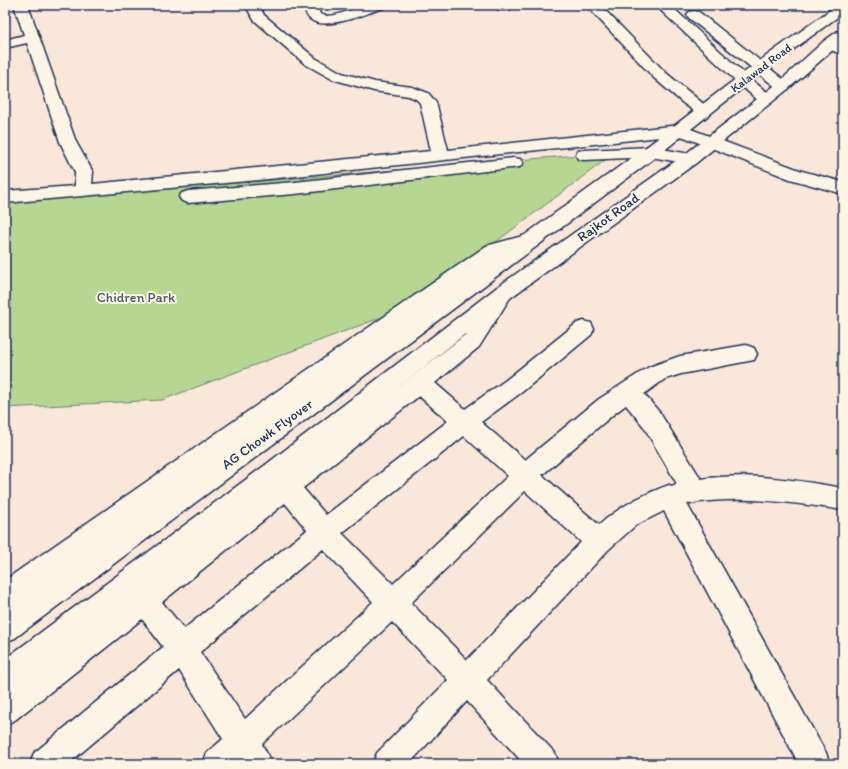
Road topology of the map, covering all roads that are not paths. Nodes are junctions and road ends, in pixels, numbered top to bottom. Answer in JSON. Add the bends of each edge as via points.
{"nodes":[{"id":1,"x":21,"y":5,"type":"edge"},
{"id":2,"x":252,"y":5,"type":"edge"},
{"id":3,"x":310,"y":5,"type":"edge"},
{"id":4,"x":378,"y":5,"type":"edge"},
{"id":5,"x":592,"y":5,"type":"edge"},
{"id":6,"x":662,"y":5,"type":"edge"},
{"id":7,"x":682,"y":5,"type":"edge"},
{"id":8,"x":843,"y":7,"type":"edge"},
{"id":9,"x":843,"y":34,"type":"edge"},
{"id":10,"x":33,"y":37,"type":"junction"},
{"id":11,"x":5,"y":44,"type":"edge"},
{"id":12,"x":829,"y":44,"type":"junction"},
{"id":13,"x":843,"y":51,"type":"edge"},
{"id":14,"x":759,"y":68,"type":"junction"},
{"id":15,"x":743,"y":80,"type":"junction"},
{"id":16,"x":783,"y":86,"type":"junction"},
{"id":17,"x":766,"y":100,"type":"junction"},
{"id":18,"x":704,"y":111,"type":"junction"},
{"id":19,"x":680,"y":130,"type":"junction"},
{"id":20,"x":712,"y":141,"type":"junction"},
{"id":21,"x":651,"y":152,"type":"junction"},
{"id":22,"x":441,"y":156,"type":"junction"},
{"id":23,"x":690,"y":159,"type":"junction"},
{"id":24,"x":843,"y":188,"type":"edge"},
{"id":25,"x":83,"y":191,"type":"junction"},
{"id":26,"x":5,"y":197,"type":"edge"},
{"id":27,"x":5,"y":212,"type":"edge"},
{"id":28,"x":530,"y":241,"type":"junction"},
{"id":29,"x":503,"y":293,"type":"junction"},
{"id":30,"x":584,"y":329,"type":"dead end"},
{"id":31,"x":746,"y":354,"type":"dead end"},
{"id":32,"x":420,"y":383,"type":"junction"},
{"id":33,"x":628,"y":391,"type":"junction"},
{"id":34,"x":464,"y":422,"type":"junction"},
{"id":35,"x":525,"y":475,"type":"junction"},
{"id":36,"x":287,"y":487,"type":"junction"},
{"id":37,"x":682,"y":493,"type":"junction"},
{"id":38,"x":843,"y":499,"type":"edge"},
{"id":39,"x":324,"y":532,"type":"junction"},
{"id":40,"x":599,"y":541,"type":"junction"},
{"id":41,"x":5,"y":596,"type":"edge"},
{"id":42,"x":144,"y":600,"type":"junction"},
{"id":43,"x":392,"y":603,"type":"junction"},
{"id":44,"x":5,"y":628,"type":"edge"},
{"id":45,"x":182,"y":648,"type":"junction"},
{"id":46,"x":5,"y":677,"type":"edge"},
{"id":47,"x":467,"y":680,"type":"junction"},
{"id":48,"x":5,"y":710,"type":"edge"},
{"id":49,"x":250,"y":753,"type":"edge"},
{"id":50,"x":45,"y":764,"type":"edge"},
{"id":51,"x":218,"y":764,"type":"edge"},
{"id":52,"x":388,"y":764,"type":"edge"},
{"id":53,"x":544,"y":764,"type":"edge"},
{"id":54,"x":815,"y":764,"type":"edge"}],
"edges":[{"from":1,"to":10,"type":"street"},
{"from":2,"to":22,"type":"street","via":[[259,17],[310,61],[337,76],[422,96],[428,102]]},
{"from":3,"to":4,"type":"street","via":[[316,18],[324,19],[337,18]]},
{"from":5,"to":18,"type":"street","via":[[671,86]]},
{"from":6,"to":15,"type":"street"},
{"from":7,"to":14,"type":"street"},
{"from":8,"to":14,"type":"street","name":"Kalawad Road"},
{"from":9,"to":12,"type":"street","name":"Kalawad Road"},
{"from":10,"to":11,"type":"street"},
{"from":10,"to":25,"type":"street","via":[[68,142],[84,172]]},
{"from":12,"to":13,"type":"street"},
{"from":12,"to":16,"type":"street","name":"Kalawad Road"},
{"from":14,"to":15,"type":"street","name":"Kalawad Road"},
{"from":14,"to":16,"type":"street"},
{"from":15,"to":17,"type":"street"},
{"from":15,"to":18,"type":"street","name":"Kalawad Road"},
{"from":16,"to":17,"type":"street","name":"Kalawad Road"},
{"from":17,"to":20,"type":"street","name":"Kalawad Road"},
{"from":18,"to":19,"type":"street","name":"Kalawad Road"},
{"from":19,"to":20,"type":"street"},
{"from":19,"to":21,"type":"street","name":"Rajkot Road"},
{"from":19,"to":22,"type":"street"},
{"from":20,"to":23,"type":"street","name":"Rajkot Road"},
{"from":20,"to":24,"type":"street","via":[[814,182]]},
{"from":21,"to":23,"type":"street"},
{"from":21,"to":27,"type":"street","via":[[594,154],[295,188]]},
{"from":21,"to":28,"type":"street","name":"Rajkot Road"},
{"from":22,"to":25,"type":"street"},
{"from":23,"to":29,"type":"street","name":"Rajkot Road"},
{"from":25,"to":26,"type":"street"},
{"from":28,"to":41,"type":"street","via":[[493,251]]},
{"from":28,"to":44,"type":"street","name":"AG Chowk Flyover"},
{"from":29,"to":32,"type":"street","via":[[472,341]]},
{"from":29,"to":46,"type":"street","via":[[276,471]]},
{"from":30,"to":34,"type":"street","via":[[514,386]]},
{"from":31,"to":33,"type":"street","via":[[680,365],[657,373]]},
{"from":32,"to":34,"type":"street"},
{"from":32,"to":36,"type":"street"},
{"from":33,"to":35,"type":"street"},
{"from":33,"to":37,"type":"street","via":[[652,420]]},
{"from":34,"to":35,"type":"street"},
{"from":34,"to":39,"type":"street"},
{"from":35,"to":40,"type":"street"},
{"from":35,"to":43,"type":"street"},
{"from":36,"to":39,"type":"street"},
{"from":36,"to":42,"type":"street"},
{"from":37,"to":38,"type":"street","via":[[739,488],[781,490]]},
{"from":37,"to":40,"type":"street","via":[[631,514]]},
{"from":37,"to":54,"type":"street"},
{"from":39,"to":43,"type":"street"},
{"from":39,"to":45,"type":"street"},
{"from":40,"to":47,"type":"street"},
{"from":42,"to":45,"type":"street"},
{"from":42,"to":48,"type":"street"},
{"from":43,"to":47,"type":"street"},
{"from":43,"to":49,"type":"street"},
{"from":45,"to":49,"type":"street"},
{"from":45,"to":50,"type":"street"},
{"from":47,"to":52,"type":"street"},
{"from":47,"to":53,"type":"street"},
{"from":49,"to":51,"type":"street"}]}
